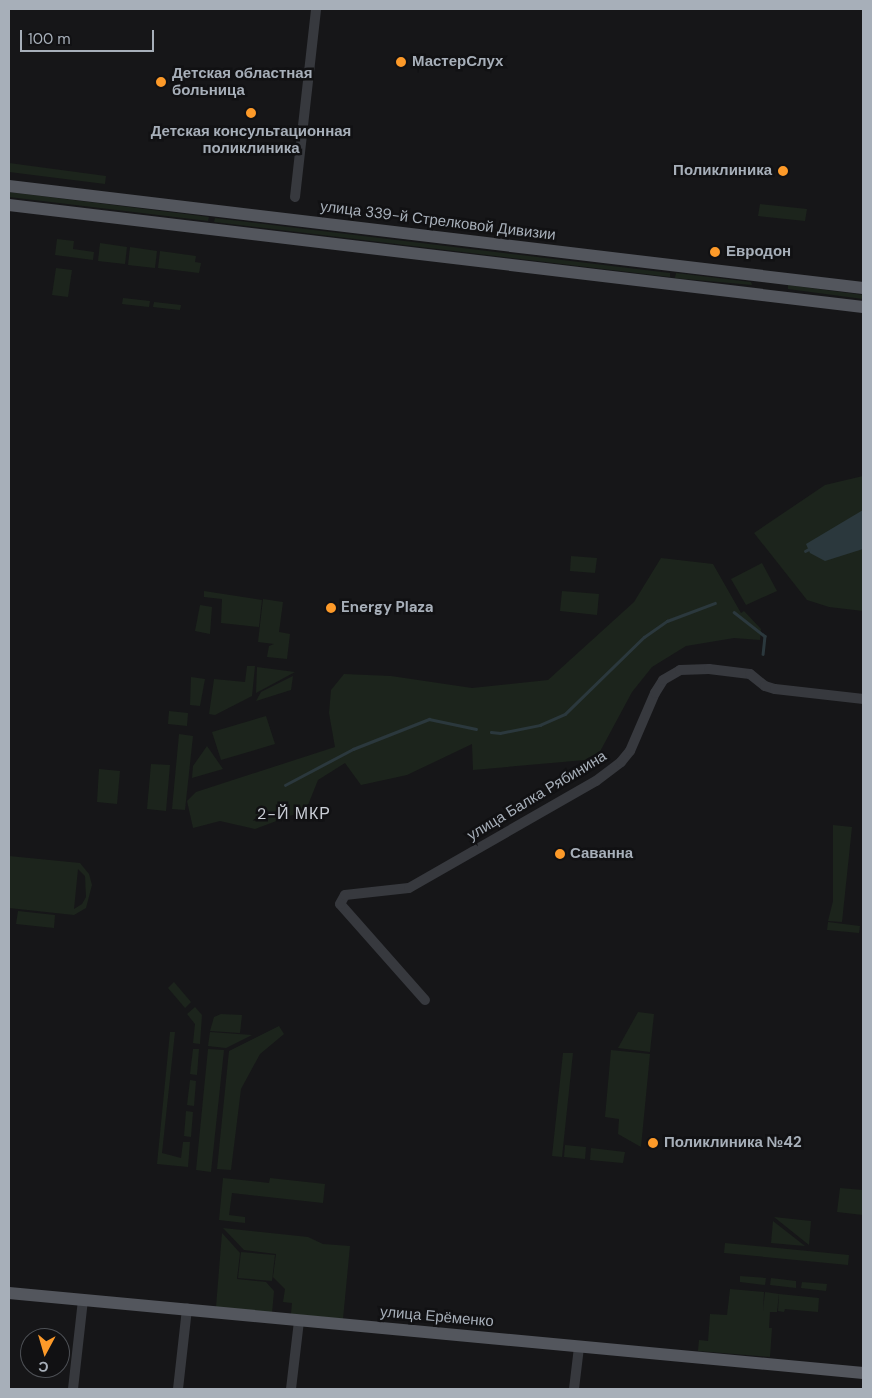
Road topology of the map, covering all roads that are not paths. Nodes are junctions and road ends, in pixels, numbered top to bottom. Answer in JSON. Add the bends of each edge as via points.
{"nodes":[{"id":1,"x":316,"y":9,"type":"edge"},
{"id":2,"x":9,"y":186,"type":"edge"},
{"id":3,"x":295,"y":197,"type":"dead end"},
{"id":4,"x":9,"y":205,"type":"edge"},
{"id":5,"x":755,"y":274,"type":"junction"},
{"id":6,"x":783,"y":278,"type":"junction"},
{"id":7,"x":863,"y":288,"type":"edge"},
{"id":8,"x":753,"y":294,"type":"junction"},
{"id":9,"x":780,"y":297,"type":"junction"},
{"id":10,"x":863,"y":307,"type":"edge"},
{"id":11,"x":863,"y":699,"type":"edge"},
{"id":12,"x":425,"y":1000,"type":"dead end"},
{"id":13,"x":9,"y":1294,"type":"edge"},
{"id":14,"x":83,"y":1300,"type":"junction"},
{"id":15,"x":187,"y":1309,"type":"junction"},
{"id":16,"x":299,"y":1321,"type":"junction"},
{"id":17,"x":579,"y":1347,"type":"junction"},
{"id":18,"x":863,"y":1374,"type":"edge"},
{"id":19,"x":73,"y":1389,"type":"edge"},
{"id":20,"x":178,"y":1389,"type":"edge"},
{"id":21,"x":291,"y":1389,"type":"edge"},
{"id":22,"x":574,"y":1389,"type":"edge"}],
"edges":[{"from":1,"to":3,"type":"street"},
{"from":2,"to":5,"type":"main road","name":"улица 339-й Стрелковой Дивизии"},
{"from":4,"to":8,"type":"main road"},
{"from":5,"to":6,"type":"main road","name":"улица 339-й Стрелковой Дивизии"},
{"from":5,"to":8,"type":"main road","via":[[760,285]]},
{"from":6,"to":7,"type":"main road","name":"улица 339-й Стрелковой Дивизии"},
{"from":6,"to":9,"type":"main road","via":[[775,287]]},
{"from":8,"to":9,"type":"main road"},
{"from":9,"to":10,"type":"main road"},
{"from":11,"to":12,"type":"street","name":"улица Балка Рябинина","via":[[775,689],[765,686],[750,674],[709,669],[680,670],[663,680],[630,751],[596,781],[408,888],[397,892],[345,896],[340,904]]},
{"from":13,"to":14,"type":"main road","name":"улица Ерёменко"},
{"from":14,"to":15,"type":"main road","name":"улица Ерёменко"},
{"from":14,"to":19,"type":"street"},
{"from":15,"to":16,"type":"main road","name":"улица Ерёменко"},
{"from":15,"to":20,"type":"street"},
{"from":16,"to":17,"type":"main road","name":"улица Ерёменко"},
{"from":16,"to":21,"type":"street"},
{"from":17,"to":18,"type":"main road","name":"улица Ерёменко"},
{"from":17,"to":22,"type":"street"}]}
